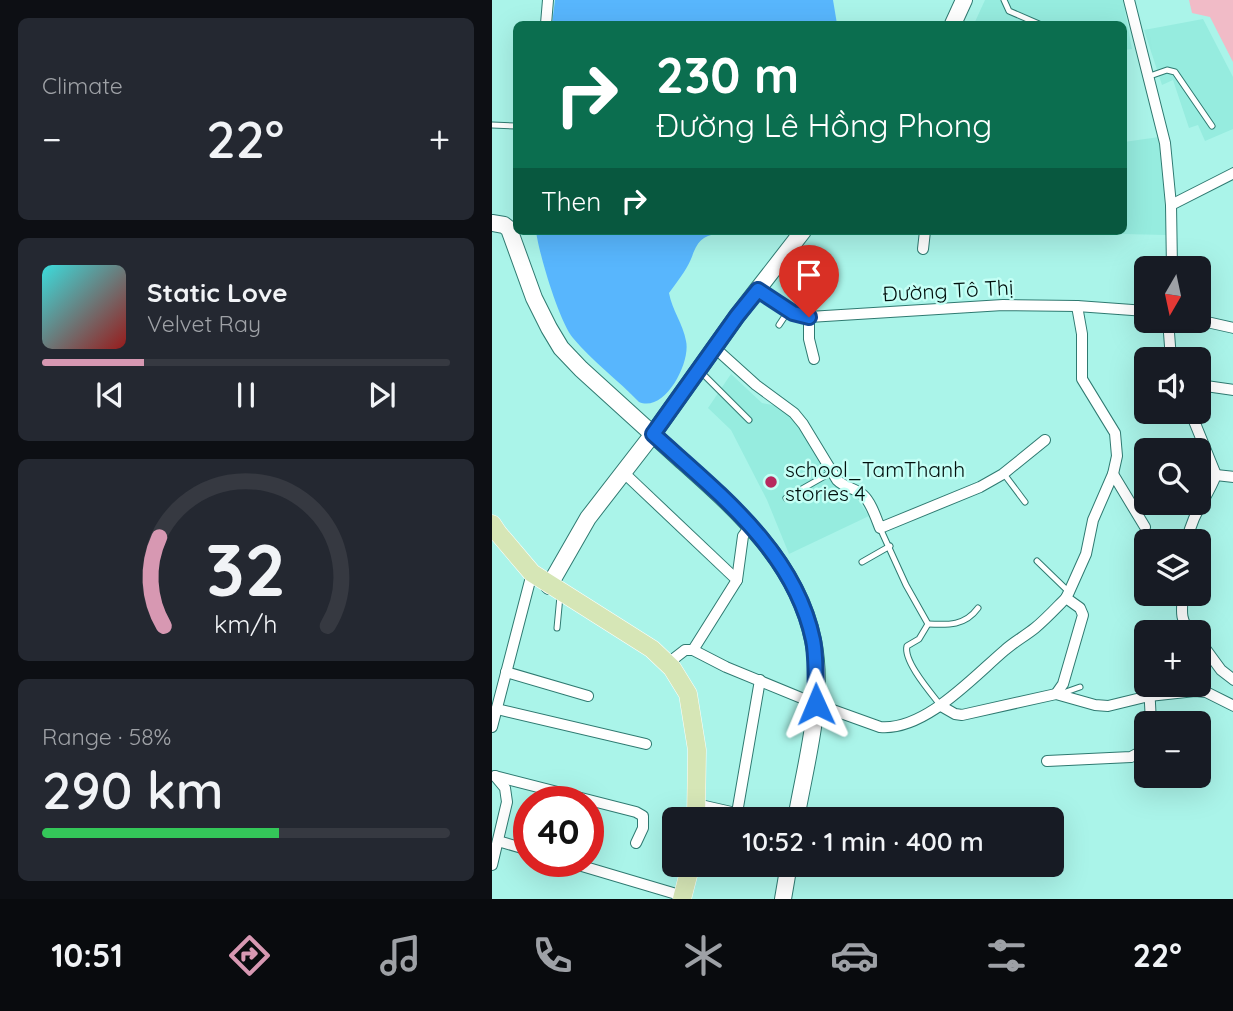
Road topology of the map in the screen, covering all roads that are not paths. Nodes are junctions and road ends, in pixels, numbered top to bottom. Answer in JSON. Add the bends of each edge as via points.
{"nodes":[{"id":1,"x":548,"y":0,"type":"edge"},
{"id":2,"x":964,"y":0,"type":"edge"},
{"id":3,"x":1004,"y":0,"type":"edge"},
{"id":4,"x":1129,"y":0,"type":"edge"},
{"id":5,"x":546,"y":21,"type":"edge"},
{"id":6,"x":954,"y":21,"type":"edge"},
{"id":7,"x":1032,"y":21,"type":"edge"},
{"id":8,"x":1147,"y":76,"type":"junction"},
{"id":9,"x":492,"y":125,"type":"edge"},
{"id":10,"x":513,"y":125,"type":"edge"},
{"id":11,"x":1212,"y":126,"type":"dead end"},
{"id":12,"x":1233,"y":173,"type":"edge"},
{"id":13,"x":1171,"y":205,"type":"junction"},
{"id":14,"x":492,"y":223,"type":"edge"},
{"id":15,"x":800,"y":235,"type":"edge"},
{"id":16,"x":925,"y":235,"type":"edge"},
{"id":17,"x":923,"y":249,"type":"dead end"},
{"id":18,"x":1172,"y":256,"type":"edge"},
{"id":19,"x":758,"y":290,"type":"junction"},
{"id":20,"x":1078,"y":306,"type":"junction"},
{"id":21,"x":789,"y":310,"type":"junction"},
{"id":22,"x":1134,"y":310,"type":"edge"},
{"id":23,"x":809,"y":317,"type":"junction"},
{"id":24,"x":1211,"y":323,"type":"edge"},
{"id":25,"x":780,"y":325,"type":"dead end"},
{"id":26,"x":1233,"y":328,"type":"edge"},
{"id":27,"x":715,"y":348,"type":"junction"},
{"id":28,"x":814,"y":359,"type":"dead end"},
{"id":29,"x":699,"y":370,"type":"junction"},
{"id":30,"x":1211,"y":387,"type":"edge"},
{"id":31,"x":1233,"y":390,"type":"edge"},
{"id":32,"x":749,"y":420,"type":"dead end"},
{"id":33,"x":1195,"y":424,"type":"edge"},
{"id":34,"x":653,"y":434,"type":"junction"},
{"id":35,"x":1045,"y":440,"type":"dead end"},
{"id":36,"x":623,"y":472,"type":"junction"},
{"id":37,"x":832,"y":472,"type":"junction"},
{"id":38,"x":1004,"y":474,"type":"junction"},
{"id":39,"x":1113,"y":474,"type":"junction"},
{"id":40,"x":1216,"y":475,"type":"junction"},
{"id":41,"x":1233,"y":477,"type":"edge"},
{"id":42,"x":786,"y":498,"type":"dead end"},
{"id":43,"x":1025,"y":502,"type":"dead end"},
{"id":44,"x":492,"y":524,"type":"edge"},
{"id":45,"x":751,"y":526,"type":"junction"},
{"id":46,"x":1145,"y":527,"type":"dead end"},
{"id":47,"x":880,"y":528,"type":"junction"},
{"id":48,"x":1190,"y":529,"type":"edge"},
{"id":49,"x":890,"y":547,"type":"junction"},
{"id":50,"x":1037,"y":561,"type":"dead end"},
{"id":51,"x":862,"y":562,"type":"dead end"},
{"id":52,"x":532,"y":573,"type":"junction"},
{"id":53,"x":738,"y":580,"type":"junction"},
{"id":54,"x":555,"y":589,"type":"junction"},
{"id":55,"x":1068,"y":595,"type":"junction"},
{"id":56,"x":978,"y":608,"type":"dead end"},
{"id":57,"x":928,"y":624,"type":"junction"},
{"id":58,"x":557,"y":628,"type":"dead end"},
{"id":59,"x":693,"y":650,"type":"junction"},
{"id":60,"x":1211,"y":656,"type":"edge"},
{"id":61,"x":667,"y":663,"type":"junction"},
{"id":62,"x":506,"y":672,"type":"junction"},
{"id":63,"x":760,"y":680,"type":"junction"},
{"id":64,"x":1233,"y":680,"type":"edge"},
{"id":65,"x":497,"y":685,"type":"edge"},
{"id":66,"x":1080,"y":687,"type":"dead end"},
{"id":67,"x":1058,"y":694,"type":"junction"},
{"id":68,"x":588,"y":696,"type":"dead end"},
{"id":69,"x":1134,"y":696,"type":"edge"},
{"id":70,"x":1211,"y":696,"type":"edge"},
{"id":71,"x":816,"y":704,"type":"junction"},
{"id":72,"x":941,"y":706,"type":"junction"},
{"id":73,"x":1233,"y":706,"type":"edge"},
{"id":74,"x":497,"y":709,"type":"junction"},
{"id":75,"x":492,"y":727,"type":"edge"},
{"id":76,"x":646,"y":744,"type":"dead end"},
{"id":77,"x":1134,"y":755,"type":"edge"},
{"id":78,"x":1047,"y":761,"type":"dead end"},
{"id":79,"x":493,"y":773,"type":"edge"},
{"id":80,"x":696,"y":807,"type":"edge"},
{"id":81,"x":738,"y":807,"type":"edge"},
{"id":82,"x":798,"y":807,"type":"edge"},
{"id":83,"x":498,"y":841,"type":"junction"},
{"id":84,"x":636,"y":844,"type":"dead end"},
{"id":85,"x":513,"y":845,"type":"edge"},
{"id":86,"x":492,"y":865,"type":"edge"},
{"id":87,"x":604,"y":873,"type":"edge"},
{"id":88,"x":688,"y":877,"type":"edge"},
{"id":89,"x":787,"y":877,"type":"edge"},
{"id":90,"x":682,"y":898,"type":"edge"},
{"id":91,"x":783,"y":899,"type":"edge"}],
"edges":[{"from":1,"to":5,"type":"street"},
{"from":2,"to":6,"type":"street"},
{"from":3,"to":7,"type":"lane","via":[[1009,11]]},
{"from":4,"to":8,"type":"street"},
{"from":8,"to":11,"type":"lane","via":[[1174,72]]},
{"from":8,"to":13,"type":"street","via":[[1165,143]]},
{"from":9,"to":10,"type":"lane"},
{"from":12,"to":13,"type":"street"},
{"from":13,"to":18,"type":"street"},
{"from":14,"to":34,"type":"street","via":[[509,229],[534,298],[561,348]]},
{"from":15,"to":19,"type":"street"},
{"from":16,"to":17,"type":"street"},
{"from":19,"to":21,"type":"street","name":"Đường Tô Thị"},
{"from":19,"to":27,"type":"street"},
{"from":20,"to":22,"type":"street","name":"Đường Tô Thị"},
{"from":20,"to":23,"type":"street","name":"Đường Tô Thị","via":[[1003,305]]},
{"from":20,"to":39,"type":"street","via":[[1082,379],[1115,433]]},
{"from":21,"to":23,"type":"street","name":"Đường Tô Thị"},
{"from":21,"to":25,"type":"lane"},
{"from":23,"to":28,"type":"street"},
{"from":24,"to":26,"type":"street"},
{"from":27,"to":29,"type":"street"},
{"from":27,"to":37,"type":"street","via":[[794,413]]},
{"from":29,"to":32,"type":"lane"},
{"from":29,"to":34,"type":"street"},
{"from":30,"to":31,"type":"street"},
{"from":33,"to":40,"type":"street"},
{"from":34,"to":36,"type":"street"},
{"from":34,"to":45,"type":"street"},
{"from":35,"to":38,"type":"street"},
{"from":36,"to":53,"type":"street"},
{"from":36,"to":54,"type":"street","via":[[588,518]]},
{"from":37,"to":42,"type":"lane"},
{"from":37,"to":47,"type":"street","via":[[844,487],[866,497]]},
{"from":38,"to":43,"type":"lane"},
{"from":38,"to":47,"type":"street"},
{"from":39,"to":46,"type":"street"},
{"from":39,"to":55,"type":"street"},
{"from":40,"to":41,"type":"street"},
{"from":40,"to":48,"type":"street"},
{"from":44,"to":52,"type":"main road"},
{"from":45,"to":53,"type":"street","via":[[743,536]]},
{"from":45,"to":71,"type":"street","via":[[766,542],[805,611],[813,641]]},
{"from":47,"to":49,"type":"lane"},
{"from":49,"to":51,"type":"lane"},
{"from":49,"to":57,"type":"lane"},
{"from":50,"to":55,"type":"lane"},
{"from":52,"to":54,"type":"main road"},
{"from":52,"to":62,"type":"street"},
{"from":53,"to":59,"type":"street"},
{"from":54,"to":58,"type":"lane"},
{"from":54,"to":61,"type":"main road"},
{"from":55,"to":67,"type":"street","via":[[1083,615]]},
{"from":55,"to":72,"type":"street"},
{"from":56,"to":57,"type":"lane","via":[[953,625]]},
{"from":57,"to":72,"type":"lane","via":[[905,652]]},
{"from":59,"to":61,"type":"street","via":[[685,650]]},
{"from":59,"to":63,"type":"street"},
{"from":60,"to":64,"type":"street"},
{"from":61,"to":80,"type":"main road","via":[[688,694],[697,750]]},
{"from":62,"to":65,"type":"street"},
{"from":62,"to":68,"type":"street"},
{"from":63,"to":71,"type":"street"},
{"from":63,"to":81,"type":"street"},
{"from":65,"to":74,"type":"street"},
{"from":66,"to":67,"type":"lane"},
{"from":67,"to":69,"type":"street","via":[[1107,706]]},
{"from":67,"to":72,"type":"street","via":[[973,714],[955,714]]},
{"from":70,"to":73,"type":"street"},
{"from":71,"to":72,"type":"street","via":[[890,728]]},
{"from":71,"to":82,"type":"street"},
{"from":74,"to":75,"type":"street"},
{"from":74,"to":76,"type":"street"},
{"from":77,"to":78,"type":"street"},
{"from":79,"to":83,"type":"street","via":[[505,789],[507,802]]},
{"from":79,"to":84,"type":"street","via":[[636,812],[643,816]]},
{"from":83,"to":85,"type":"street"},
{"from":83,"to":86,"type":"street"},
{"from":87,"to":90,"type":"street"},
{"from":88,"to":90,"type":"main road"},
{"from":89,"to":91,"type":"street"}]}
